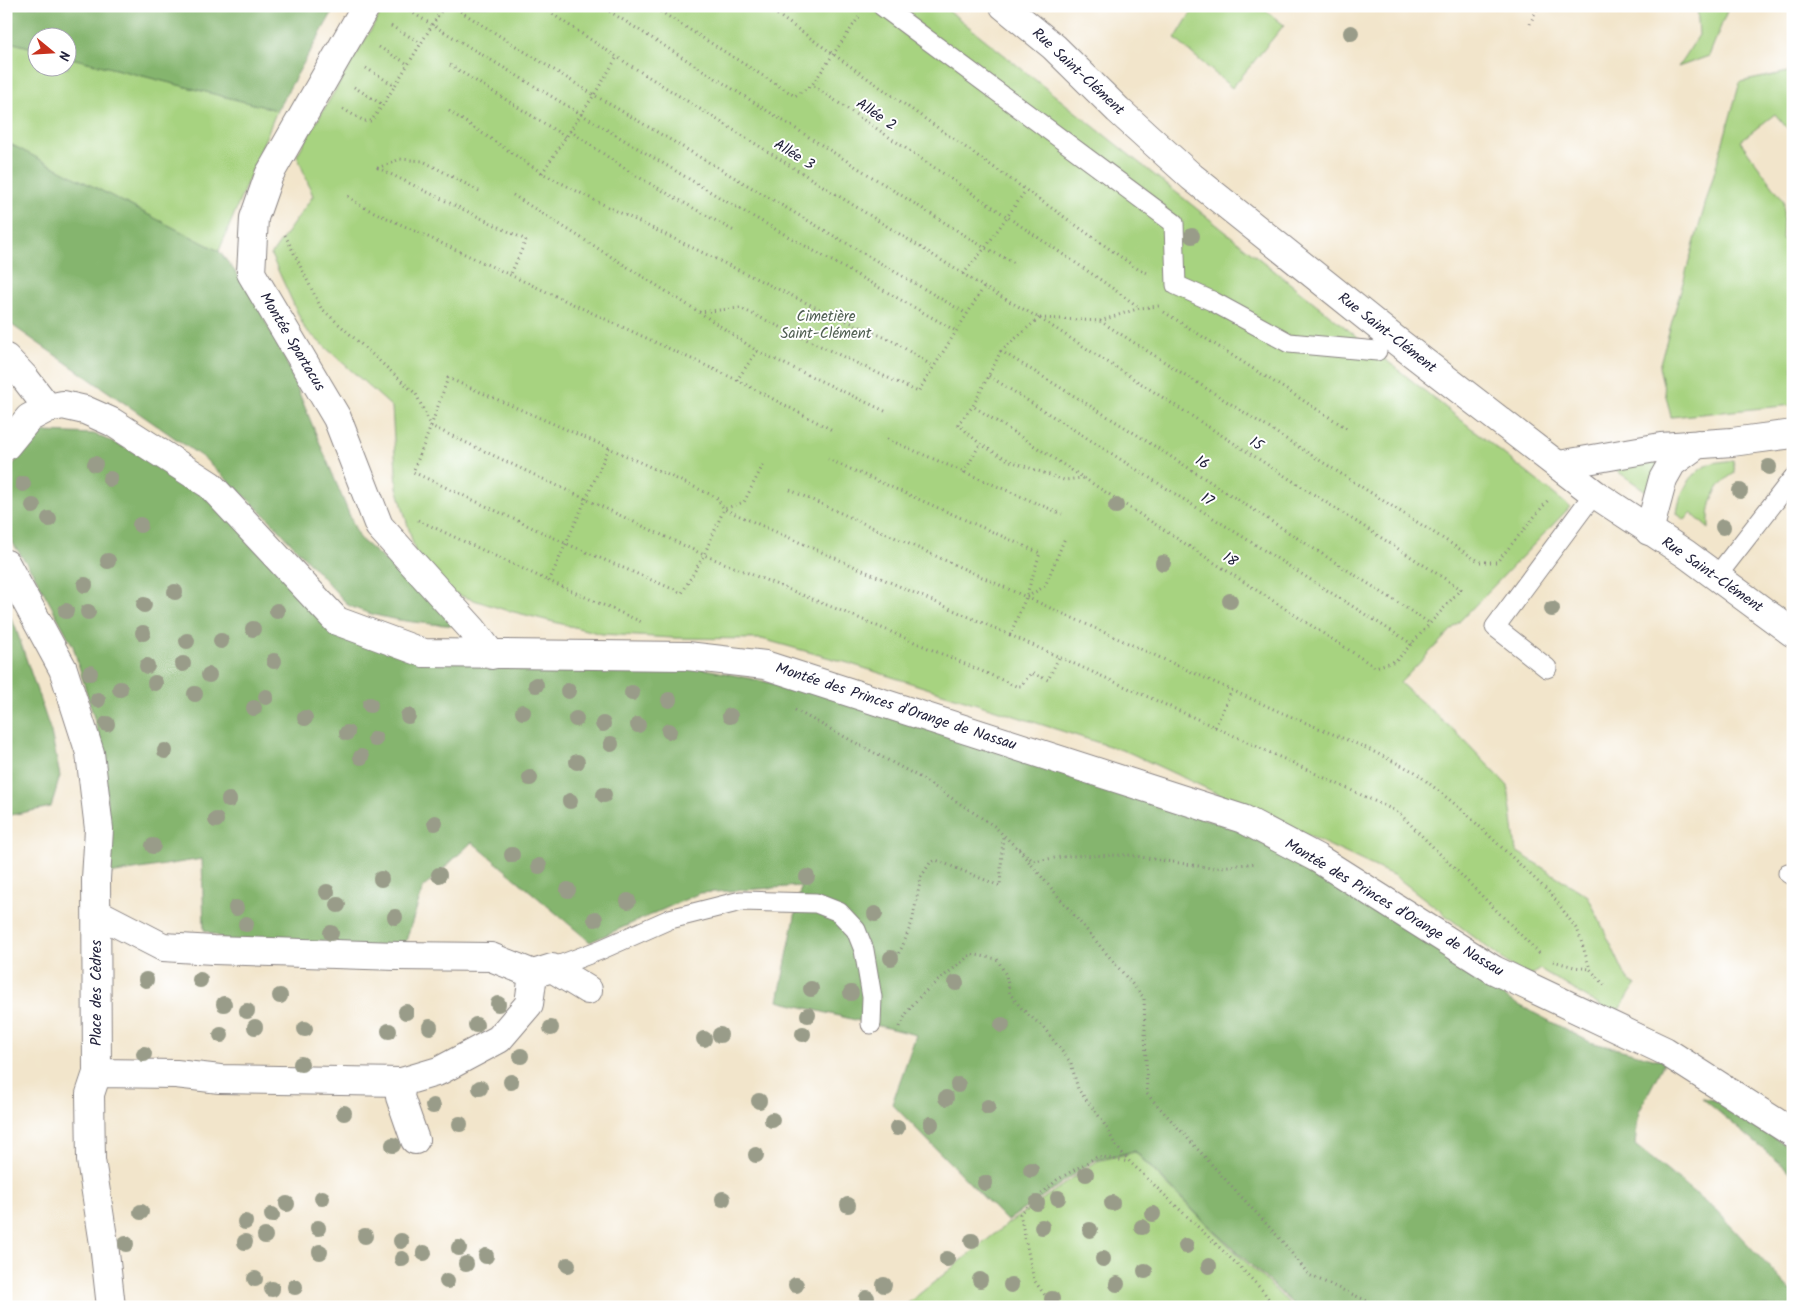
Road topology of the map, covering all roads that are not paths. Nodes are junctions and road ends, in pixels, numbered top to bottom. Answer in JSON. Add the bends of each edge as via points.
{"nodes":[{"id":1,"x":366,"y":6,"type":"edge"},
{"id":2,"x":882,"y":6,"type":"edge"},
{"id":3,"x":1004,"y":6,"type":"edge"},
{"id":4,"x":1377,"y":351,"type":"dead end"},
{"id":5,"x":6,"y":358,"type":"edge"},
{"id":6,"x":48,"y":408,"type":"junction"},
{"id":7,"x":1793,"y":434,"type":"edge"},
{"id":8,"x":1698,"y":444,"type":"junction"},
{"id":9,"x":6,"y":446,"type":"edge"},
{"id":10,"x":1558,"y":465,"type":"junction"},
{"id":11,"x":1793,"y":478,"type":"edge"},
{"id":12,"x":1595,"y":494,"type":"junction"},
{"id":13,"x":1649,"y":531,"type":"junction"},
{"id":14,"x":6,"y":564,"type":"edge"},
{"id":15,"x":1716,"y":577,"type":"junction"},
{"id":16,"x":1793,"y":633,"type":"edge"},
{"id":17,"x":492,"y":654,"type":"junction"},
{"id":18,"x":1547,"y":668,"type":"dead end"},
{"id":19,"x":97,"y":912,"type":"junction"},
{"id":20,"x":542,"y":971,"type":"junction"},
{"id":21,"x":588,"y":990,"type":"dead end"},
{"id":22,"x":871,"y":1024,"type":"dead end"},
{"id":23,"x":97,"y":1073,"type":"junction"},
{"id":24,"x":402,"y":1082,"type":"junction"},
{"id":25,"x":1793,"y":1133,"type":"edge"},
{"id":26,"x":415,"y":1140,"type":"dead end"},
{"id":27,"x":111,"y":1307,"type":"edge"}],
"edges":[{"from":1,"to":17,"type":"street","name":"Montée Spartacus","via":[[269,175],[254,218],[251,273],[337,418],[380,526]]},
{"from":2,"to":4,"type":"lane","via":[[1174,223],[1176,285],[1289,343]]},
{"from":3,"to":10,"type":"street","name":"Rue Saint-Clément","via":[[1054,47],[1192,178]]},
{"from":5,"to":6,"type":"street"},
{"from":6,"to":9,"type":"street","via":[[30,418]]},
{"from":6,"to":17,"type":"street","name":"Montée des Princes d'Orange de Nassau","via":[[63,405],[112,422],[210,485],[336,622],[424,653]]},
{"from":7,"to":8,"type":"street"},
{"from":8,"to":10,"type":"street","via":[[1661,447]]},
{"from":8,"to":13,"type":"street","via":[[1672,463],[1663,478]]},
{"from":10,"to":12,"type":"street","name":"Rue Saint-Clément"},
{"from":11,"to":15,"type":"lane"},
{"from":12,"to":13,"type":"street","name":"Rue Saint-Clément"},
{"from":12,"to":18,"type":"lane","via":[[1495,627]]},
{"from":13,"to":15,"type":"street","name":"Rue Saint-Clément"},
{"from":14,"to":19,"type":"street","name":"Place des Cèdres","via":[[63,669],[90,753],[99,829]]},
{"from":15,"to":16,"type":"street","name":"Rue Saint-Clément"},
{"from":17,"to":25,"type":"street","name":"Montée des Princes d'Orange de Nassau","via":[[687,656],[765,665],[1243,819],[1317,858],[1494,970],[1665,1051]]},
{"from":19,"to":20,"type":"street","via":[[162,947],[491,957]]},
{"from":19,"to":23,"type":"street","name":"Place des Cèdres"},
{"from":20,"to":21,"type":"street"},
{"from":20,"to":22,"type":"lane","via":[[670,919],[741,902],[816,903],[839,912],[856,930],[864,950],[872,997]]},
{"from":20,"to":24,"type":"street","via":[[529,1004],[499,1039],[439,1071]]},
{"from":23,"to":24,"type":"street"},
{"from":23,"to":27,"type":"street","name":"Place des Cèdres","via":[[90,1094],[91,1160]]},
{"from":24,"to":26,"type":"street","via":[[400,1098]]}]}
